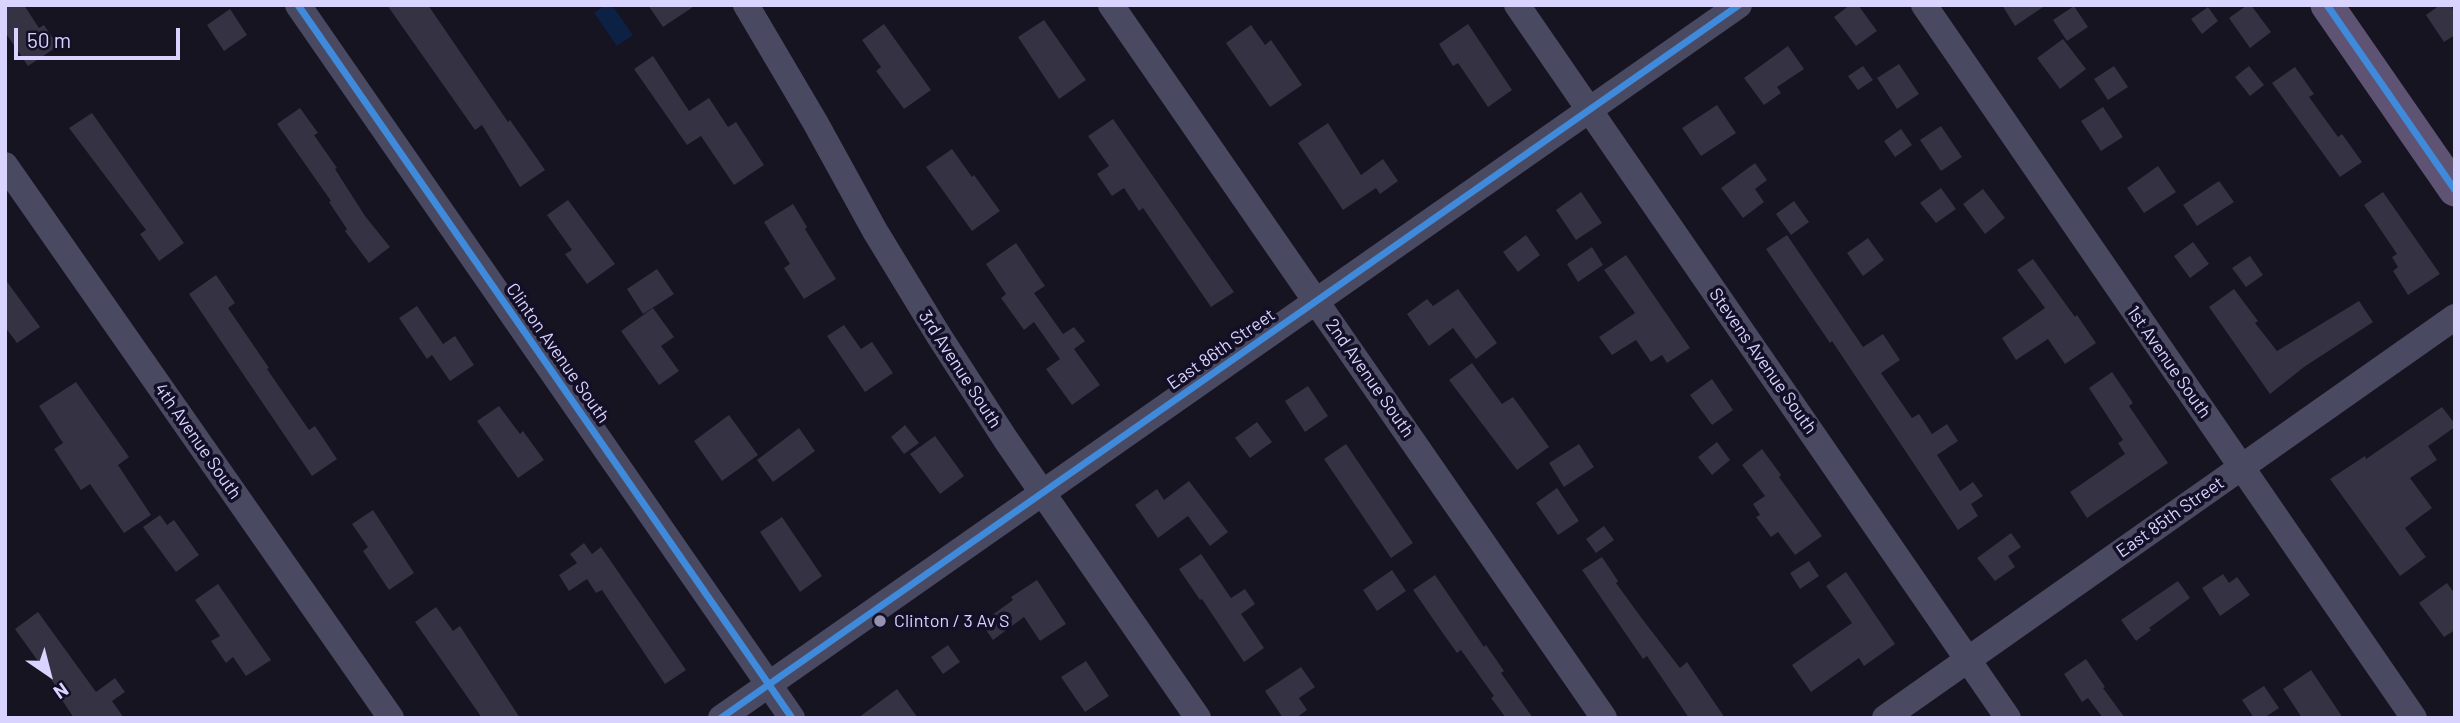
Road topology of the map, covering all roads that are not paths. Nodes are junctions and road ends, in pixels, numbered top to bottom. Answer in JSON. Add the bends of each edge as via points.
{"nodes":[{"id":1,"x":298,"y":5,"type":"edge"},
{"id":2,"x":746,"y":5,"type":"edge"},
{"id":3,"x":1111,"y":5,"type":"edge"},
{"id":4,"x":1517,"y":5,"type":"edge"},
{"id":5,"x":1738,"y":5,"type":"edge"},
{"id":6,"x":1924,"y":5,"type":"edge"},
{"id":7,"x":2327,"y":5,"type":"edge"},
{"id":8,"x":1590,"y":110,"type":"junction"},
{"id":9,"x":5,"y":165,"type":"edge"},
{"id":10,"x":2455,"y":190,"type":"edge"},
{"id":11,"x":1317,"y":300,"type":"junction"},
{"id":12,"x":2455,"y":317,"type":"edge"},
{"id":13,"x":2241,"y":467,"type":"junction"},
{"id":14,"x":1043,"y":492,"type":"junction"},
{"id":15,"x":1968,"y":659,"type":"junction"},
{"id":16,"x":769,"y":684,"type":"junction"},
{"id":17,"x":391,"y":718,"type":"edge"},
{"id":18,"x":721,"y":718,"type":"edge"},
{"id":19,"x":792,"y":718,"type":"edge"},
{"id":20,"x":1198,"y":718,"type":"edge"},
{"id":21,"x":1604,"y":718,"type":"edge"},
{"id":22,"x":1885,"y":718,"type":"edge"},
{"id":23,"x":2008,"y":718,"type":"edge"},
{"id":24,"x":2414,"y":718,"type":"edge"}],
"edges":[{"from":1,"to":16,"type":"street","name":"Clinton Avenue South"},
{"from":2,"to":14,"type":"street","name":"3rd Avenue South","via":[[939,336]]},
{"from":3,"to":11,"type":"street","name":"2nd Avenue South"},
{"from":4,"to":8,"type":"street","name":"Stevens Avenue South"},
{"from":5,"to":8,"type":"street","name":"East 86th Street"},
{"from":6,"to":13,"type":"street","name":"1st Avenue South"},
{"from":7,"to":10,"type":"main road"},
{"from":8,"to":11,"type":"street","name":"East 86th Street"},
{"from":8,"to":15,"type":"street","name":"Stevens Avenue South"},
{"from":9,"to":17,"type":"street","name":"4th Avenue South"},
{"from":11,"to":14,"type":"street","name":"East 86th Street"},
{"from":11,"to":21,"type":"street","name":"2nd Avenue South"},
{"from":12,"to":13,"type":"street","name":"East 85th Street"},
{"from":13,"to":15,"type":"street","name":"East 85th Street"},
{"from":13,"to":24,"type":"street","name":"1st Avenue South"},
{"from":14,"to":16,"type":"street","name":"East 86th Street"},
{"from":14,"to":20,"type":"street","name":"3rd Avenue South"},
{"from":15,"to":22,"type":"street","name":"East 85th Street"},
{"from":15,"to":23,"type":"street","name":"Stevens Avenue South"},
{"from":16,"to":18,"type":"street","name":"East 86th Street"},
{"from":16,"to":19,"type":"street","name":"Clinton Avenue South"}]}
